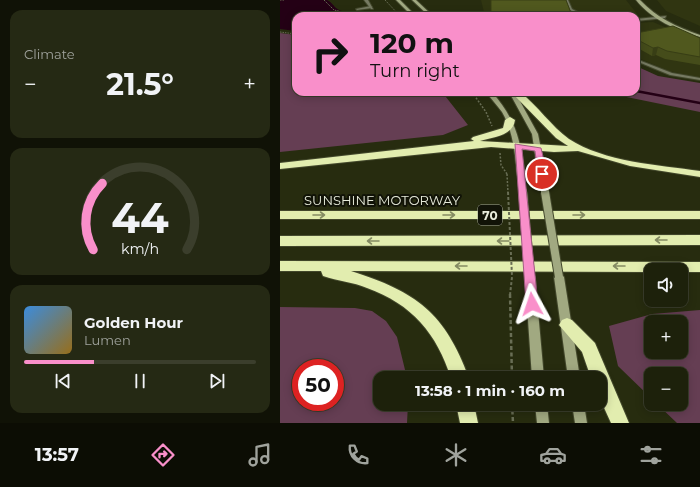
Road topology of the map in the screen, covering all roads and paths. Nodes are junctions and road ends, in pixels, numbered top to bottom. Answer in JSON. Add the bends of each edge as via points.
{"nodes":[{"id":1,"x":280,"y":0,"type":"edge"},
{"id":2,"x":285,"y":0,"type":"edge"},
{"id":3,"x":366,"y":0,"type":"edge"},
{"id":4,"x":385,"y":0,"type":"edge"},
{"id":5,"x":398,"y":0,"type":"edge"},
{"id":6,"x":414,"y":0,"type":"edge"},
{"id":7,"x":567,"y":0,"type":"edge"},
{"id":8,"x":638,"y":0,"type":"edge"},
{"id":9,"x":644,"y":0,"type":"edge"},
{"id":10,"x":371,"y":8,"type":"joint"},
{"id":11,"x":357,"y":9,"type":"dead end"},
{"id":12,"x":396,"y":12,"type":"edge"},
{"id":13,"x":410,"y":12,"type":"edge"},
{"id":14,"x":427,"y":12,"type":"edge"},
{"id":15,"x":577,"y":12,"type":"edge"},
{"id":16,"x":653,"y":16,"type":"junction"},
{"id":17,"x":659,"y":17,"type":"junction"},
{"id":18,"x":640,"y":18,"type":"edge"},
{"id":19,"x":640,"y":19,"type":"edge"},
{"id":20,"x":665,"y":20,"type":"junction"},
{"id":21,"x":700,"y":31,"type":"edge"},
{"id":22,"x":280,"y":32,"type":"edge"},
{"id":23,"x":292,"y":34,"type":"edge"},
{"id":24,"x":700,"y":36,"type":"edge"},
{"id":25,"x":640,"y":62,"type":"edge"},
{"id":26,"x":700,"y":79,"type":"edge"},
{"id":27,"x":493,"y":96,"type":"edge"},
{"id":28,"x":514,"y":96,"type":"edge"},
{"id":29,"x":519,"y":96,"type":"edge"},
{"id":30,"x":510,"y":120,"type":"junction"},
{"id":31,"x":464,"y":145,"type":"junction"},
{"id":32,"x":518,"y":146,"type":"junction"},
{"id":33,"x":580,"y":148,"type":"junction"},
{"id":34,"x":538,"y":149,"type":"junction"},
{"id":35,"x":280,"y":166,"type":"edge"},
{"id":36,"x":507,"y":174,"type":"dead end"},
{"id":37,"x":700,"y":174,"type":"edge"},
{"id":38,"x":280,"y":215,"type":"edge"},
{"id":39,"x":700,"y":215,"type":"edge"},
{"id":40,"x":280,"y":240,"type":"edge"},
{"id":41,"x":700,"y":240,"type":"edge"},
{"id":42,"x":280,"y":266,"type":"edge"},
{"id":43,"x":295,"y":266,"type":"junction"},
{"id":44,"x":700,"y":267,"type":"edge"},
{"id":45,"x":566,"y":325,"type":"junction"},
{"id":46,"x":457,"y":371,"type":"edge"},
{"id":47,"x":512,"y":371,"type":"edge"},
{"id":48,"x":537,"y":371,"type":"edge"},
{"id":49,"x":573,"y":371,"type":"edge"},
{"id":50,"x":597,"y":371,"type":"edge"},
{"id":51,"x":607,"y":394,"type":"edge"},
{"id":52,"x":466,"y":411,"type":"edge"},
{"id":53,"x":512,"y":411,"type":"edge"},
{"id":54,"x":542,"y":411,"type":"edge"},
{"id":55,"x":579,"y":411,"type":"edge"},
{"id":56,"x":469,"y":423,"type":"edge"},
{"id":57,"x":513,"y":423,"type":"edge"},
{"id":58,"x":543,"y":423,"type":"edge"},
{"id":59,"x":581,"y":423,"type":"edge"},
{"id":60,"x":620,"y":423,"type":"edge"}],
"edges":[{"from":1,"to":2,"type":"path"},
{"from":3,"to":10,"type":"street"},
{"from":4,"to":12,"type":"path"},
{"from":5,"to":13,"type":"main road"},
{"from":6,"to":14,"type":"main road"},
{"from":7,"to":15,"type":"lane","via":[[571,9]]},
{"from":8,"to":16,"type":"main road"},
{"from":9,"to":17,"type":"main road"},
{"from":10,"to":11,"type":"lane"},
{"from":16,"to":17,"type":"main road"},
{"from":16,"to":18,"type":"street"},
{"from":17,"to":19,"type":"street"},
{"from":17,"to":20,"type":"main road"},
{"from":20,"to":21,"type":"main road"},
{"from":20,"to":24,"type":"main road"},
{"from":22,"to":23,"type":"path"},
{"from":25,"to":26,"type":"lane","via":[[671,74]]},
{"from":27,"to":30,"type":"main road"},
{"from":28,"to":34,"type":"main road","via":[[532,125]]},
{"from":29,"to":33,"type":"highway","via":[[560,136]]},
{"from":30,"to":31,"type":"highway","via":[[506,130],[470,140]]},
{"from":30,"to":32,"type":"main road"},
{"from":31,"to":32,"type":"highway"},
{"from":31,"to":35,"type":"highway"},
{"from":32,"to":34,"type":"highway"},
{"from":32,"to":48,"type":"main road","bridge":true},
{"from":33,"to":34,"type":"highway"},
{"from":33,"to":37,"type":"highway","via":[[604,156]]},
{"from":34,"to":45,"type":"main road","bridge":true},
{"from":36,"to":47,"type":"path","bridge":true,"via":[[512,276]]},
{"from":38,"to":39,"type":"highway","name":"SUNSHINE MOTORWAY","number":"70","one_way":true},
{"from":41,"to":40,"type":"highway","number":"70","one_way":true},
{"from":42,"to":43,"type":"highway"},
{"from":44,"to":43,"type":"highway","one_way":true},
{"from":43,"to":46,"type":"highway","via":[[366,280],[408,301],[425,316],[442,338]]},
{"from":45,"to":49,"type":"main road"},
{"from":45,"to":50,"type":"highway","via":[[589,348]]},
{"from":51,"to":60,"type":"highway"},
{"from":52,"to":56,"type":"highway"},
{"from":53,"to":57,"type":"path"},
{"from":54,"to":58,"type":"main road"},
{"from":55,"to":59,"type":"main road"}]}
